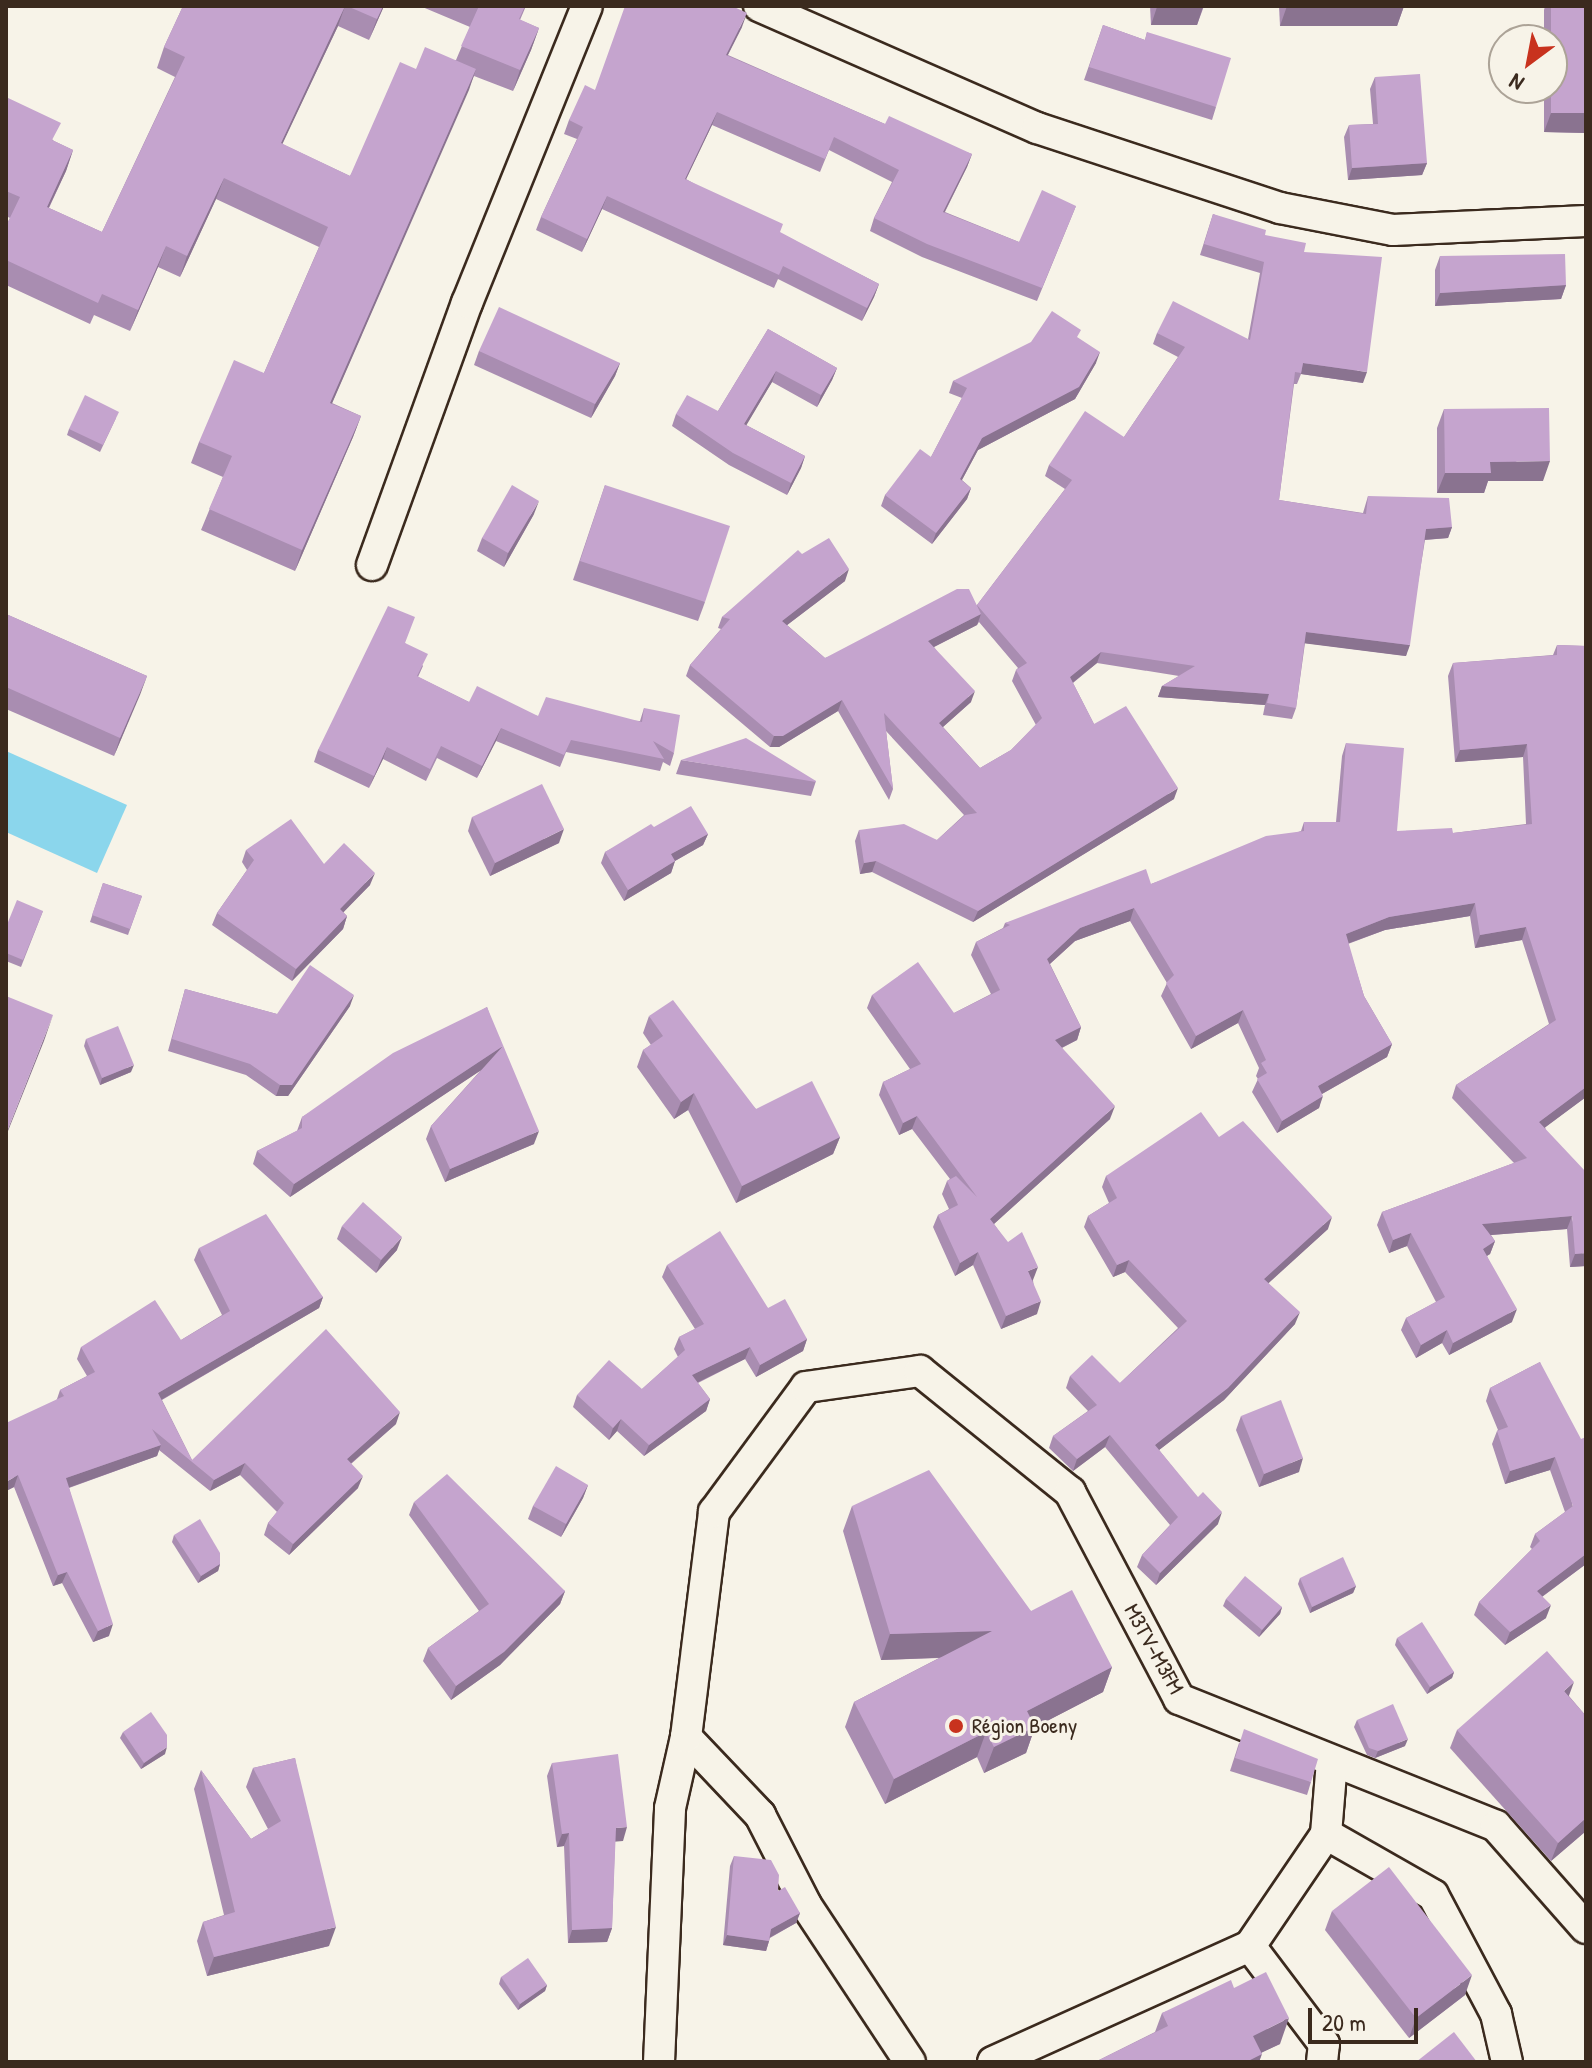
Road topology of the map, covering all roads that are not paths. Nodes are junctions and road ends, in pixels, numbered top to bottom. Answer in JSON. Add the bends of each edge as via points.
{"nodes":[{"id":1,"x":587,"y":6,"type":"edge"},
{"id":2,"x":759,"y":6,"type":"edge"},
{"id":3,"x":1586,"y":221,"type":"edge"},
{"id":4,"x":372,"y":565,"type":"dead end"},
{"id":5,"x":686,"y":1737,"type":"junction"},
{"id":6,"x":1332,"y":1761,"type":"junction"},
{"id":7,"x":1326,"y":1834,"type":"junction"},
{"id":8,"x":1586,"y":1928,"type":"edge"},
{"id":9,"x":1250,"y":1946,"type":"junction"},
{"id":10,"x":659,"y":2062,"type":"edge"},
{"id":11,"x":910,"y":2062,"type":"edge"},
{"id":12,"x":993,"y":2062,"type":"edge"},
{"id":13,"x":1322,"y":2062,"type":"edge"},
{"id":14,"x":1507,"y":2062,"type":"edge"}],
"edges":[{"from":1,"to":4,"type":"street","via":[[467,303]]},
{"from":2,"to":3,"type":"street","via":[[1037,128],[1280,208],[1393,230]]},
{"from":5,"to":6,"type":"street","name":"M3TV-M3FM","via":[[714,1512],[806,1387],[920,1371],[1070,1492],[1179,1699]]},
{"from":5,"to":10,"type":"street","via":[[670,1808]]},
{"from":5,"to":11,"type":"street","via":[[760,1815],[806,1905]]},
{"from":6,"to":7,"type":"street"},
{"from":6,"to":8,"type":"street","name":"M3TV-M3FM","via":[[1496,1826]]},
{"from":7,"to":9,"type":"street"},
{"from":7,"to":14,"type":"street","via":[[1433,1895],[1496,2014]]},
{"from":9,"to":12,"type":"street"},
{"from":9,"to":13,"type":"street","via":[[1324,2044]]}]}
